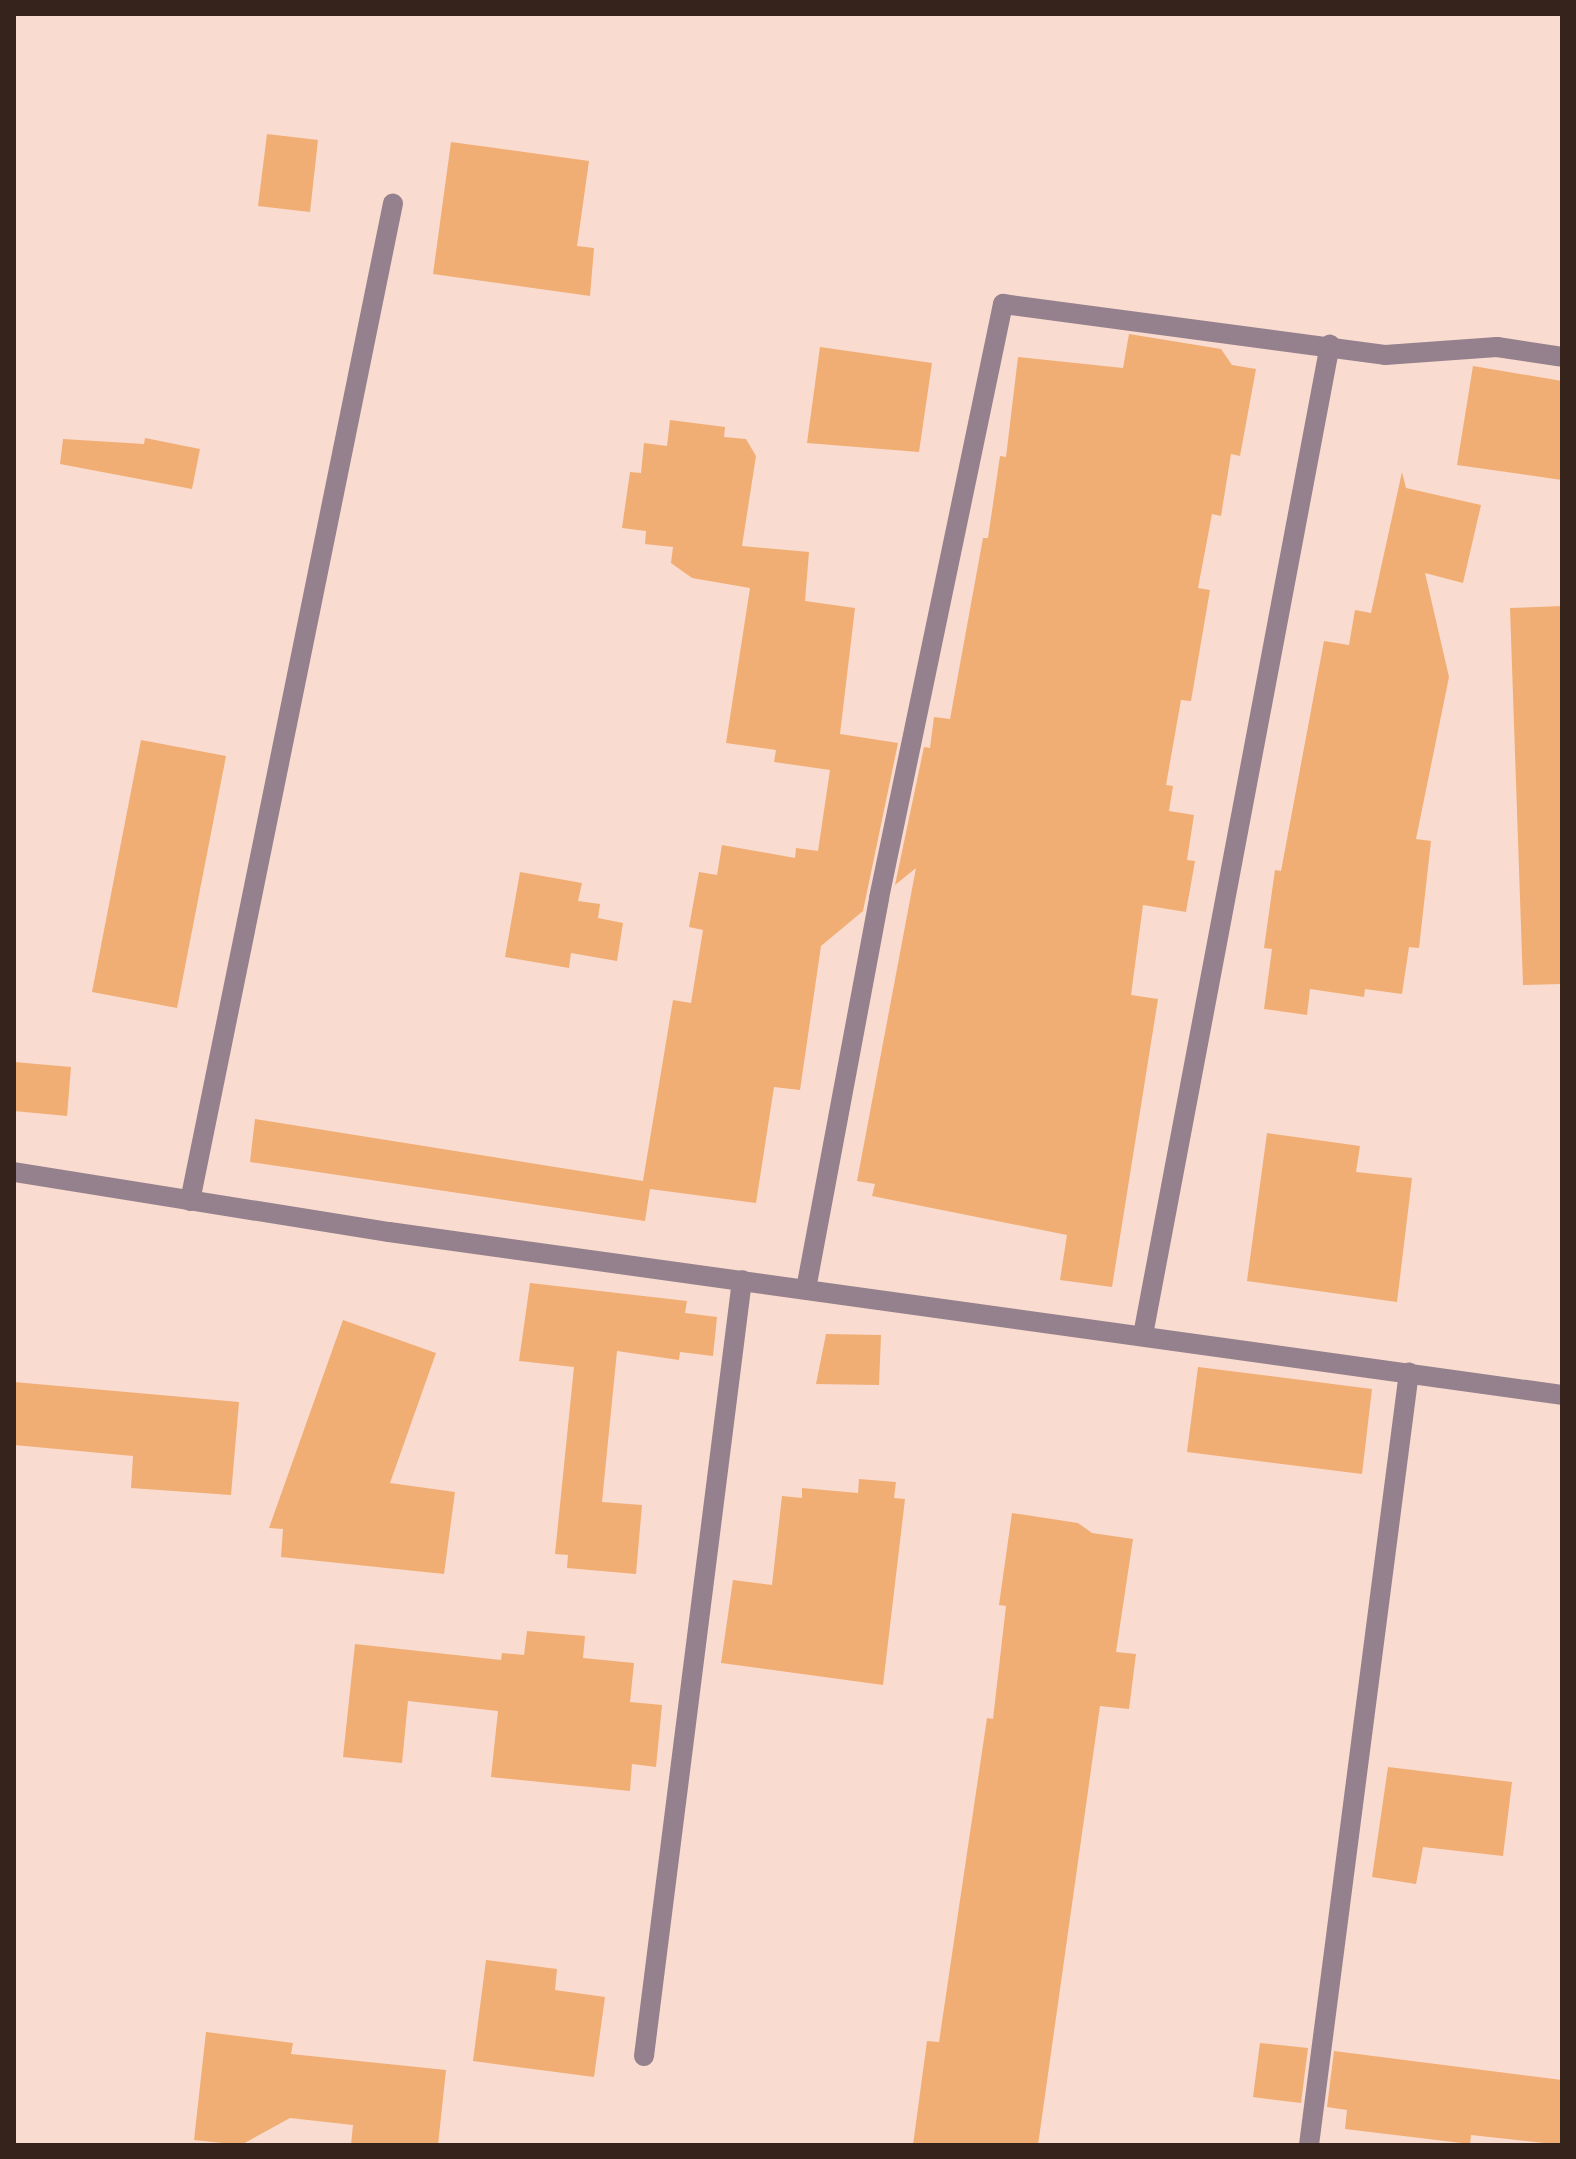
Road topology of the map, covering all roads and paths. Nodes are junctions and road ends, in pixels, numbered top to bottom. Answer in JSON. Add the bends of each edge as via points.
{"nodes":[{"id":1,"x":393,"y":203,"type":"dead end"},
{"id":2,"x":1330,"y":344,"type":"junction"},
{"id":3,"x":1562,"y":357,"type":"edge"},
{"id":4,"x":14,"y":1172,"type":"edge"},
{"id":5,"x":190,"y":1201,"type":"junction"},
{"id":6,"x":742,"y":1280,"type":"junction"},
{"id":7,"x":806,"y":1289,"type":"junction"},
{"id":8,"x":1143,"y":1335,"type":"junction"},
{"id":9,"x":1409,"y":1372,"type":"junction"},
{"id":10,"x":1562,"y":1395,"type":"edge"},
{"id":11,"x":644,"y":2056,"type":"dead end"},
{"id":12,"x":1309,"y":2145,"type":"edge"}],
"edges":[{"from":1,"to":5,"type":"street"},
{"from":2,"to":3,"type":"street","via":[[1385,355],[1497,347]]},
{"from":2,"to":7,"type":"street","via":[[1003,304],[879,898]]},
{"from":2,"to":8,"type":"street"},
{"from":4,"to":5,"type":"street"},
{"from":5,"to":6,"type":"street"},
{"from":6,"to":7,"type":"street"},
{"from":6,"to":11,"type":"street"},
{"from":7,"to":8,"type":"street"},
{"from":8,"to":9,"type":"street"},
{"from":9,"to":10,"type":"street"},
{"from":9,"to":12,"type":"street"}]}
